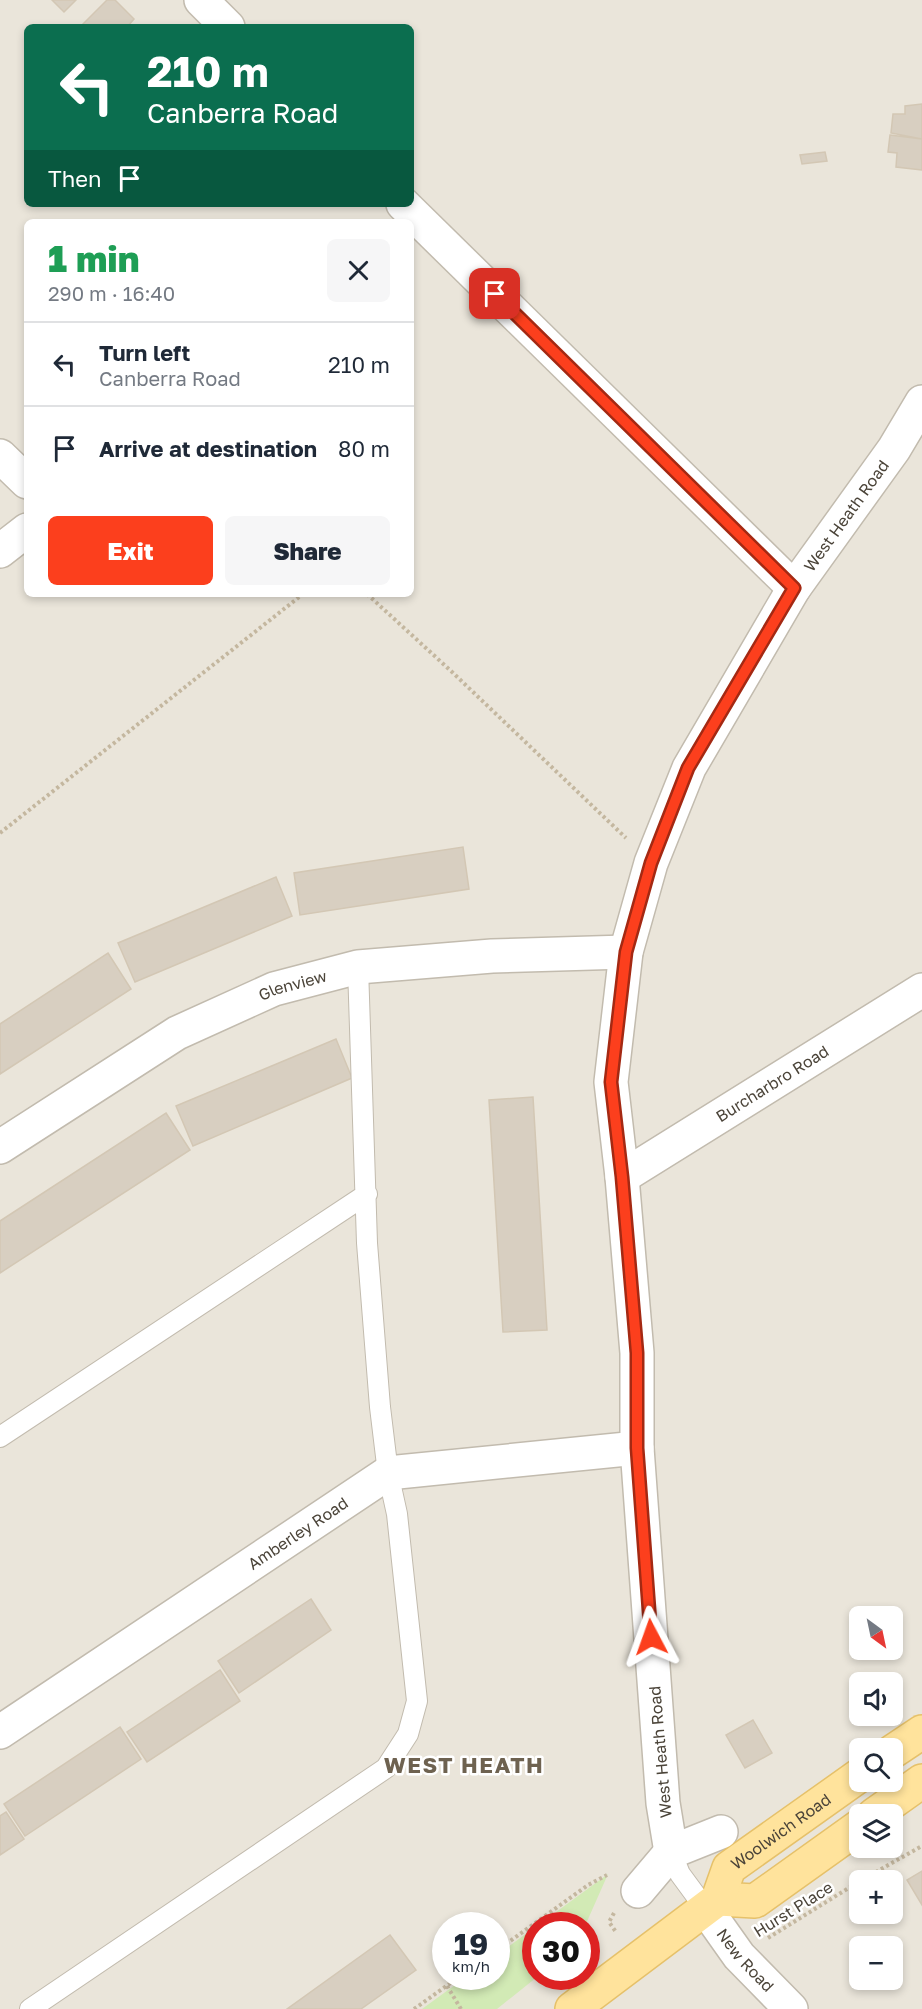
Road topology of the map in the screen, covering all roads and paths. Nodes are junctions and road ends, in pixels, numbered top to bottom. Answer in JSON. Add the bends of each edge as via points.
{"nodes":[{"id":1,"x":201,"y":0,"type":"edge"},
{"id":2,"x":225,"y":24,"type":"edge"},
{"id":3,"x":419,"y":236,"type":"edge"},
{"id":4,"x":922,"y":402,"type":"edge"},
{"id":5,"x":0,"y":456,"type":"edge"},
{"id":6,"x":24,"y":479,"type":"edge"},
{"id":7,"x":24,"y":532,"type":"edge"},
{"id":8,"x":0,"y":551,"type":"edge"},
{"id":9,"x":794,"y":588,"type":"junction"},
{"id":10,"x":299,"y":597,"type":"edge"},
{"id":11,"x":370,"y":597,"type":"edge"},
{"id":12,"x":0,"y":833,"type":"edge"},
{"id":13,"x":651,"y":863,"type":"junction"},
{"id":14,"x":626,"y":952,"type":"junction"},
{"id":15,"x":358,"y":967,"type":"junction"},
{"id":16,"x":922,"y":990,"type":"edge"},
{"id":17,"x":0,"y":1147,"type":"edge"},
{"id":18,"x":622,"y":1177,"type":"junction"},
{"id":19,"x":367,"y":1194,"type":"junction"},
{"id":20,"x":0,"y":1437,"type":"edge"},
{"id":21,"x":637,"y":1448,"type":"junction"},
{"id":22,"x":388,"y":1473,"type":"junction"},
{"id":23,"x":0,"y":1731,"type":"edge"},
{"id":24,"x":922,"y":1732,"type":"edge"},
{"id":25,"x":903,"y":1745,"type":"edge"},
{"id":26,"x":922,"y":1781,"type":"edge"},
{"id":27,"x":849,"y":1783,"type":"edge"},
{"id":28,"x":890,"y":1804,"type":"edge"},
{"id":29,"x":721,"y":1832,"type":"dead end"},
{"id":30,"x":849,"y":1834,"type":"edge"},
{"id":31,"x":922,"y":1846,"type":"edge"},
{"id":32,"x":671,"y":1852,"type":"junction"},
{"id":33,"x":879,"y":1870,"type":"edge"},
{"id":34,"x":611,"y":1873,"type":"dead end"},
{"id":35,"x":849,"y":1888,"type":"edge"},
{"id":36,"x":638,"y":1891,"type":"dead end"},
{"id":37,"x":711,"y":1903,"type":"junction"},
{"id":38,"x":510,"y":1941,"type":"edge"},
{"id":39,"x":739,"y":1956,"type":"junction"},
{"id":40,"x":441,"y":1990,"type":"edge"},
{"id":41,"x":449,"y":1990,"type":"edge"},
{"id":42,"x":30,"y":2009,"type":"edge"},
{"id":43,"x":414,"y":2009,"type":"edge"},
{"id":44,"x":460,"y":2009,"type":"edge"},
{"id":45,"x":572,"y":2009,"type":"edge"},
{"id":46,"x":791,"y":2009,"type":"edge"}],
"edges":[{"from":1,"to":2,"type":"street"},
{"from":3,"to":9,"type":"street"},
{"from":4,"to":9,"type":"street","name":"West Heath Road","via":[[894,450]]},
{"from":5,"to":6,"type":"street"},
{"from":7,"to":8,"type":"street"},
{"from":9,"to":13,"type":"street","name":"West Heath Road","via":[[688,768]]},
{"from":10,"to":12,"type":"path"},
{"from":11,"to":13,"type":"path"},
{"from":13,"to":14,"type":"street","name":"West Heath Road"},
{"from":14,"to":15,"type":"street","name":"Glenview","via":[[481,957]]},
{"from":14,"to":18,"type":"street","name":"West Heath Road","via":[[611,1082]]},
{"from":15,"to":17,"type":"street","name":"Glenview","via":[[274,989],[177,1033]]},
{"from":15,"to":19,"type":"lane"},
{"from":16,"to":18,"type":"street","name":"Burcharbro Road"},
{"from":18,"to":21,"type":"street","name":"West Heath Road","via":[[637,1353]]},
{"from":19,"to":20,"type":"lane"},
{"from":19,"to":22,"type":"lane","via":[[367,1243]]},
{"from":21,"to":22,"type":"street","name":"Amberley Road"},
{"from":21,"to":32,"type":"street","name":"West Heath Road","via":[[663,1803]]},
{"from":22,"to":23,"type":"street","name":"Amberley Road"},
{"from":22,"to":42,"type":"lane","via":[[397,1514],[417,1701],[408,1734],[386,1768]]},
{"from":24,"to":25,"type":"main road"},
{"from":26,"to":28,"type":"main road"},
{"from":27,"to":37,"type":"main road","name":"Woolwich Road","via":[[729,1868]]},
{"from":29,"to":32,"type":"street"},
{"from":30,"to":37,"type":"main road","via":[[755,1901]]},
{"from":31,"to":33,"type":"path","name":"Hurst Place"},
{"from":32,"to":36,"type":"street"},
{"from":32,"to":37,"type":"lane","via":[[680,1874]]},
{"from":34,"to":38,"type":"path"},
{"from":35,"to":39,"type":"path","name":"Hurst Place"},
{"from":37,"to":39,"type":"street","name":"New Road"},
{"from":37,"to":45,"type":"main road"},
{"from":39,"to":46,"type":"street","name":"New Road"},
{"from":40,"to":43,"type":"path"},
{"from":41,"to":44,"type":"path"}]}
